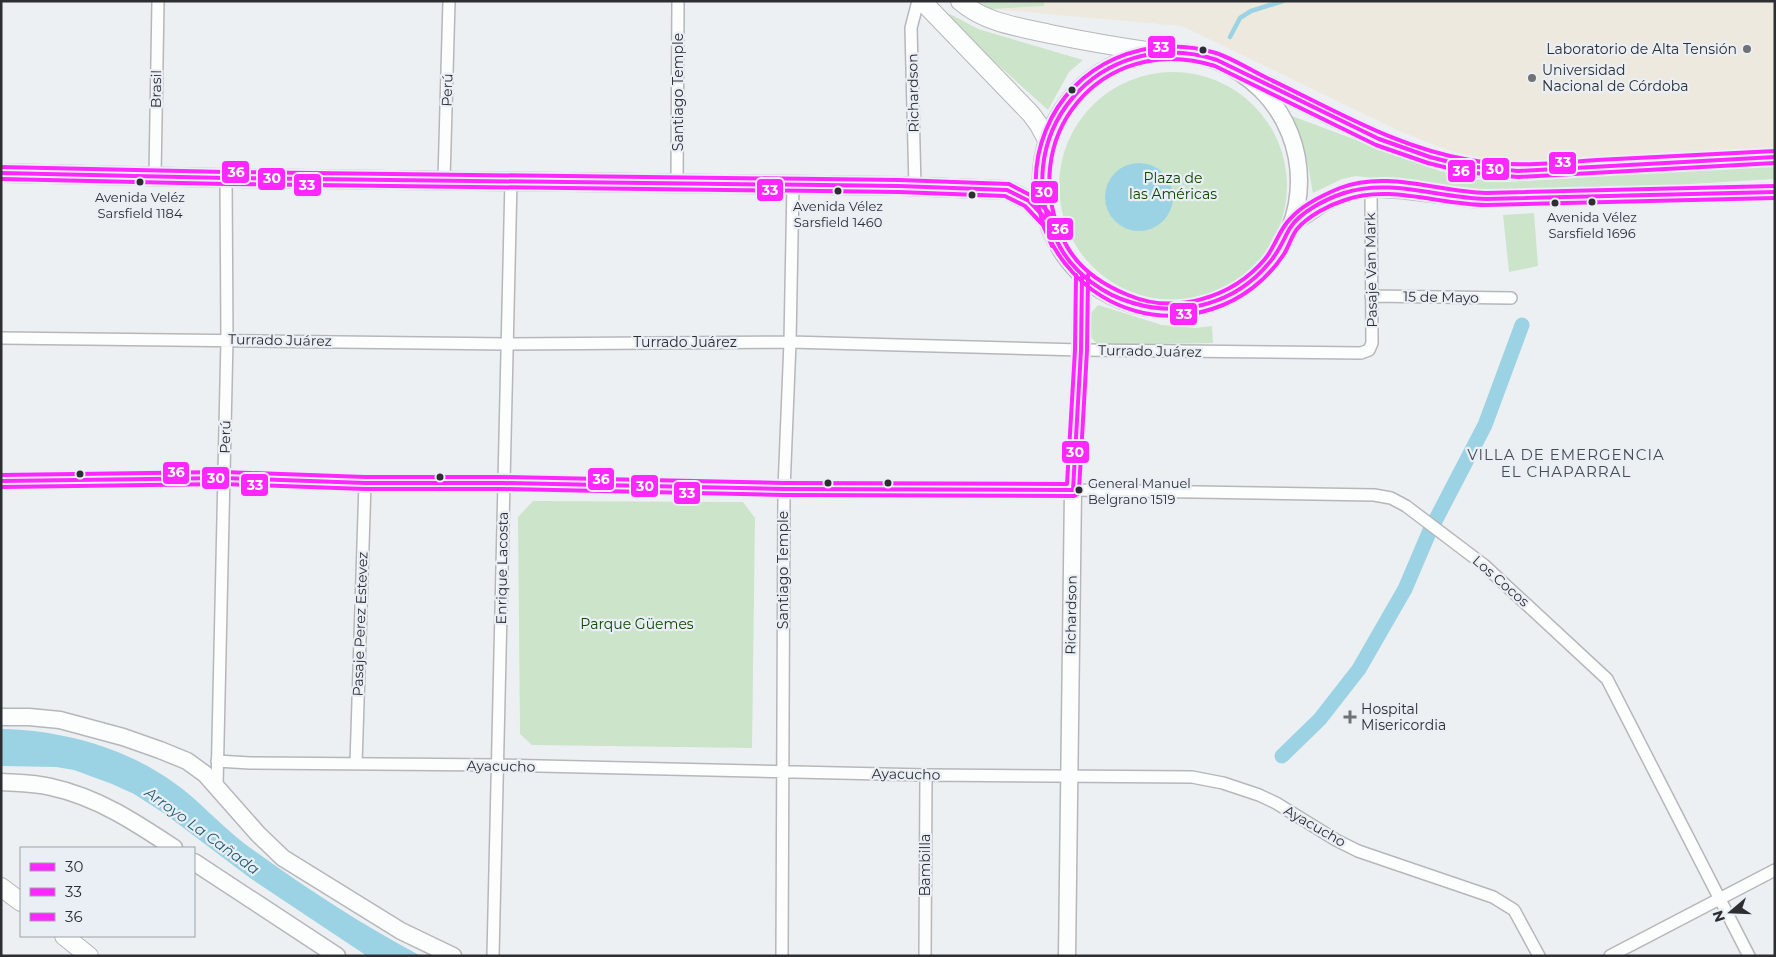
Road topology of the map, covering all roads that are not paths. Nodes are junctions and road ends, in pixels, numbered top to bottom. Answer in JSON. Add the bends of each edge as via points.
{"nodes":[{"id":1,"x":158,"y":1,"type":"edge"},
{"id":2,"x":449,"y":1,"type":"edge"},
{"id":3,"x":678,"y":1,"type":"edge"},
{"id":4,"x":920,"y":1,"type":"edge"},
{"id":5,"x":960,"y":1,"type":"edge"},
{"id":6,"x":1153,"y":52,"type":"junction"},
{"id":7,"x":1241,"y":72,"type":"junction"},
{"id":8,"x":1047,"y":140,"type":"junction"},
{"id":9,"x":1775,"y":157,"type":"edge"},
{"id":10,"x":1,"y":173,"type":"edge"},
{"id":11,"x":155,"y":176,"type":"junction"},
{"id":12,"x":226,"y":178,"type":"junction"},
{"id":13,"x":444,"y":179,"type":"junction"},
{"id":14,"x":511,"y":180,"type":"junction"},
{"id":15,"x":677,"y":183,"type":"junction"},
{"id":16,"x":793,"y":184,"type":"junction"},
{"id":17,"x":915,"y":186,"type":"junction"},
{"id":18,"x":1370,"y":188,"type":"junction"},
{"id":19,"x":1775,"y":192,"type":"edge"},
{"id":20,"x":1048,"y":221,"type":"junction"},
{"id":21,"x":1292,"y":223,"type":"junction"},
{"id":22,"x":1082,"y":275,"type":"junction"},
{"id":23,"x":1371,"y":296,"type":"junction"},
{"id":24,"x":1511,"y":298,"type":"dead end"},
{"id":25,"x":1,"y":338,"type":"edge"},
{"id":26,"x":227,"y":339,"type":"junction"},
{"id":27,"x":790,"y":342,"type":"junction"},
{"id":28,"x":507,"y":344,"type":"junction"},
{"id":29,"x":1081,"y":350,"type":"junction"},
{"id":30,"x":1369,"y":350,"type":"joint"},
{"id":31,"x":224,"y":478,"type":"junction"},
{"id":32,"x":1,"y":481,"type":"edge"},
{"id":33,"x":365,"y":483,"type":"junction"},
{"id":34,"x":504,"y":483,"type":"junction"},
{"id":35,"x":784,"y":489,"type":"junction"},
{"id":36,"x":1073,"y":490,"type":"junction"},
{"id":37,"x":1,"y":717,"type":"edge"},
{"id":38,"x":217,"y":761,"type":"junction"},
{"id":39,"x":356,"y":764,"type":"junction"},
{"id":40,"x":498,"y":766,"type":"junction"},
{"id":41,"x":782,"y":770,"type":"junction"},
{"id":42,"x":926,"y":775,"type":"junction"},
{"id":43,"x":1068,"y":776,"type":"junction"},
{"id":44,"x":1,"y":782,"type":"edge"},
{"id":45,"x":217,"y":786,"type":"junction"},
{"id":46,"x":173,"y":847,"type":"edge"},
{"id":47,"x":195,"y":863,"type":"edge"},
{"id":48,"x":1775,"y":870,"type":"edge"},
{"id":49,"x":1,"y":887,"type":"edge"},
{"id":50,"x":1719,"y":899,"type":"junction"},
{"id":51,"x":20,"y":901,"type":"edge"},
{"id":52,"x":65,"y":937,"type":"edge"},
{"id":53,"x":89,"y":956,"type":"edge"},
{"id":54,"x":337,"y":956,"type":"edge"},
{"id":55,"x":453,"y":956,"type":"edge"},
{"id":56,"x":493,"y":956,"type":"edge"},
{"id":57,"x":782,"y":956,"type":"edge"},
{"id":58,"x":925,"y":956,"type":"edge"},
{"id":59,"x":1067,"y":956,"type":"edge"},
{"id":60,"x":1539,"y":956,"type":"edge"},
{"id":61,"x":1610,"y":956,"type":"edge"},
{"id":62,"x":1749,"y":956,"type":"edge"}],
"edges":[{"from":1,"to":11,"type":"street","name":"Brasil"},
{"from":2,"to":13,"type":"street","name":"Perú"},
{"from":3,"to":15,"type":"street","name":"Santiago Temple"},
{"from":4,"to":8,"type":"main road","via":[[1031,114]]},
{"from":4,"to":17,"type":"street","name":"Richardson","via":[[911,28]]},
{"from":5,"to":6,"type":"main road","via":[[981,15],[1013,26]]},
{"from":6,"to":7,"type":"main road","via":[[1176,51],[1214,58]]},
{"from":6,"to":8,"type":"main road","via":[[1127,58],[1081,86],[1064,107]]},
{"from":7,"to":9,"type":"main road","via":[[1394,145],[1437,160],[1478,168],[1518,171]]},
{"from":7,"to":21,"type":"main road","via":[[1267,94],[1286,123],[1297,155],[1299,190]]},
{"from":8,"to":20,"type":"main road","via":[[1042,170]]},
{"from":10,"to":11,"type":"main road"},
{"from":11,"to":12,"type":"main road"},
{"from":12,"to":13,"type":"main road"},
{"from":12,"to":26,"type":"street","name":"Perú"},
{"from":13,"to":14,"type":"main road"},
{"from":14,"to":15,"type":"main road"},
{"from":14,"to":28,"type":"street","name":"Enrique Lacosta"},
{"from":15,"to":16,"type":"main road"},
{"from":16,"to":17,"type":"main road"},
{"from":16,"to":27,"type":"street","name":"Santiago Temple"},
{"from":17,"to":20,"type":"main road","via":[[1007,190],[1029,201]]},
{"from":18,"to":19,"type":"main road","via":[[1475,199]]},
{"from":18,"to":21,"type":"main road","via":[[1344,193]]},
{"from":18,"to":23,"type":"street","name":"Pasaje Van Mark"},
{"from":20,"to":22,"type":"main road","via":[[1062,250]]},
{"from":21,"to":22,"type":"main road","via":[[1280,250],[1261,273],[1238,292],[1210,304],[1182,310],[1152,309],[1123,301]]},
{"from":22,"to":29,"type":"main road","name":"Richardson"},
{"from":23,"to":24,"type":"street","name":"15 de Mayo"},
{"from":23,"to":30,"type":"street","name":"Pasaje Van Mark","via":[[1372,343]]},
{"from":25,"to":26,"type":"street","name":"Turrado Juárez"},
{"from":26,"to":28,"type":"street","name":"Turrado Juárez"},
{"from":26,"to":31,"type":"street","name":"Perú"},
{"from":27,"to":28,"type":"street","name":"Turrado Juárez"},
{"from":27,"to":29,"type":"street","name":"Turrado Juárez"},
{"from":27,"to":35,"type":"street","name":"Santiago Temple"},
{"from":28,"to":34,"type":"street","name":"Enrique Lacosta"},
{"from":29,"to":30,"type":"street","name":"Turrado Juárez","via":[[1361,353]]},
{"from":29,"to":36,"type":"main road","name":"Richardson"},
{"from":31,"to":32,"type":"street","name":"Los Cocos"},
{"from":31,"to":33,"type":"street","name":"Los Cocos"},
{"from":31,"to":38,"type":"street","name":"Perú"},
{"from":33,"to":34,"type":"street","name":"Los Cocos"},
{"from":33,"to":39,"type":"street","name":"Pasaje Perez Estevez"},
{"from":34,"to":35,"type":"street","name":"Los Cocos"},
{"from":34,"to":40,"type":"street","name":"Enrique Lacosta"},
{"from":35,"to":36,"type":"street","name":"Los Cocos"},
{"from":35,"to":41,"type":"street","name":"Santiago Temple"},
{"from":36,"to":43,"type":"main road","name":"Richardson"},
{"from":36,"to":50,"type":"street","name":"Los Cocos","via":[[1374,495],[1391,498],[1406,506],[1484,564],[1607,679]]},
{"from":37,"to":45,"type":"main road","via":[[60,720],[123,737],[187,761]]},
{"from":38,"to":39,"type":"street","name":"Ayacucho"},
{"from":38,"to":45,"type":"street","name":"Perú"},
{"from":39,"to":40,"type":"street","name":"Ayacucho"},
{"from":40,"to":41,"type":"street","name":"Ayacucho"},
{"from":40,"to":56,"type":"street","name":"Enrique Lacosta"},
{"from":41,"to":42,"type":"street","name":"Ayacucho"},
{"from":41,"to":57,"type":"street","name":"Santiago Temple"},
{"from":42,"to":43,"type":"street","name":"Ayacucho"},
{"from":42,"to":58,"type":"street","name":"Bambilla"},
{"from":43,"to":59,"type":"main road","name":"Richardson"},
{"from":43,"to":60,"type":"street","name":"Ayacucho","via":[[1192,777],[1259,795],[1358,851],[1504,902],[1514,910]]},
{"from":44,"to":46,"type":"main road","via":[[30,783],[85,797],[134,821]]},
{"from":45,"to":55,"type":"main road","via":[[283,858],[401,931]]},
{"from":47,"to":54,"type":"main road"},
{"from":48,"to":50,"type":"street"},
{"from":49,"to":51,"type":"main road"},
{"from":50,"to":61,"type":"street"},
{"from":50,"to":62,"type":"street","name":"Los Cocos"},
{"from":52,"to":53,"type":"main road"}]}
